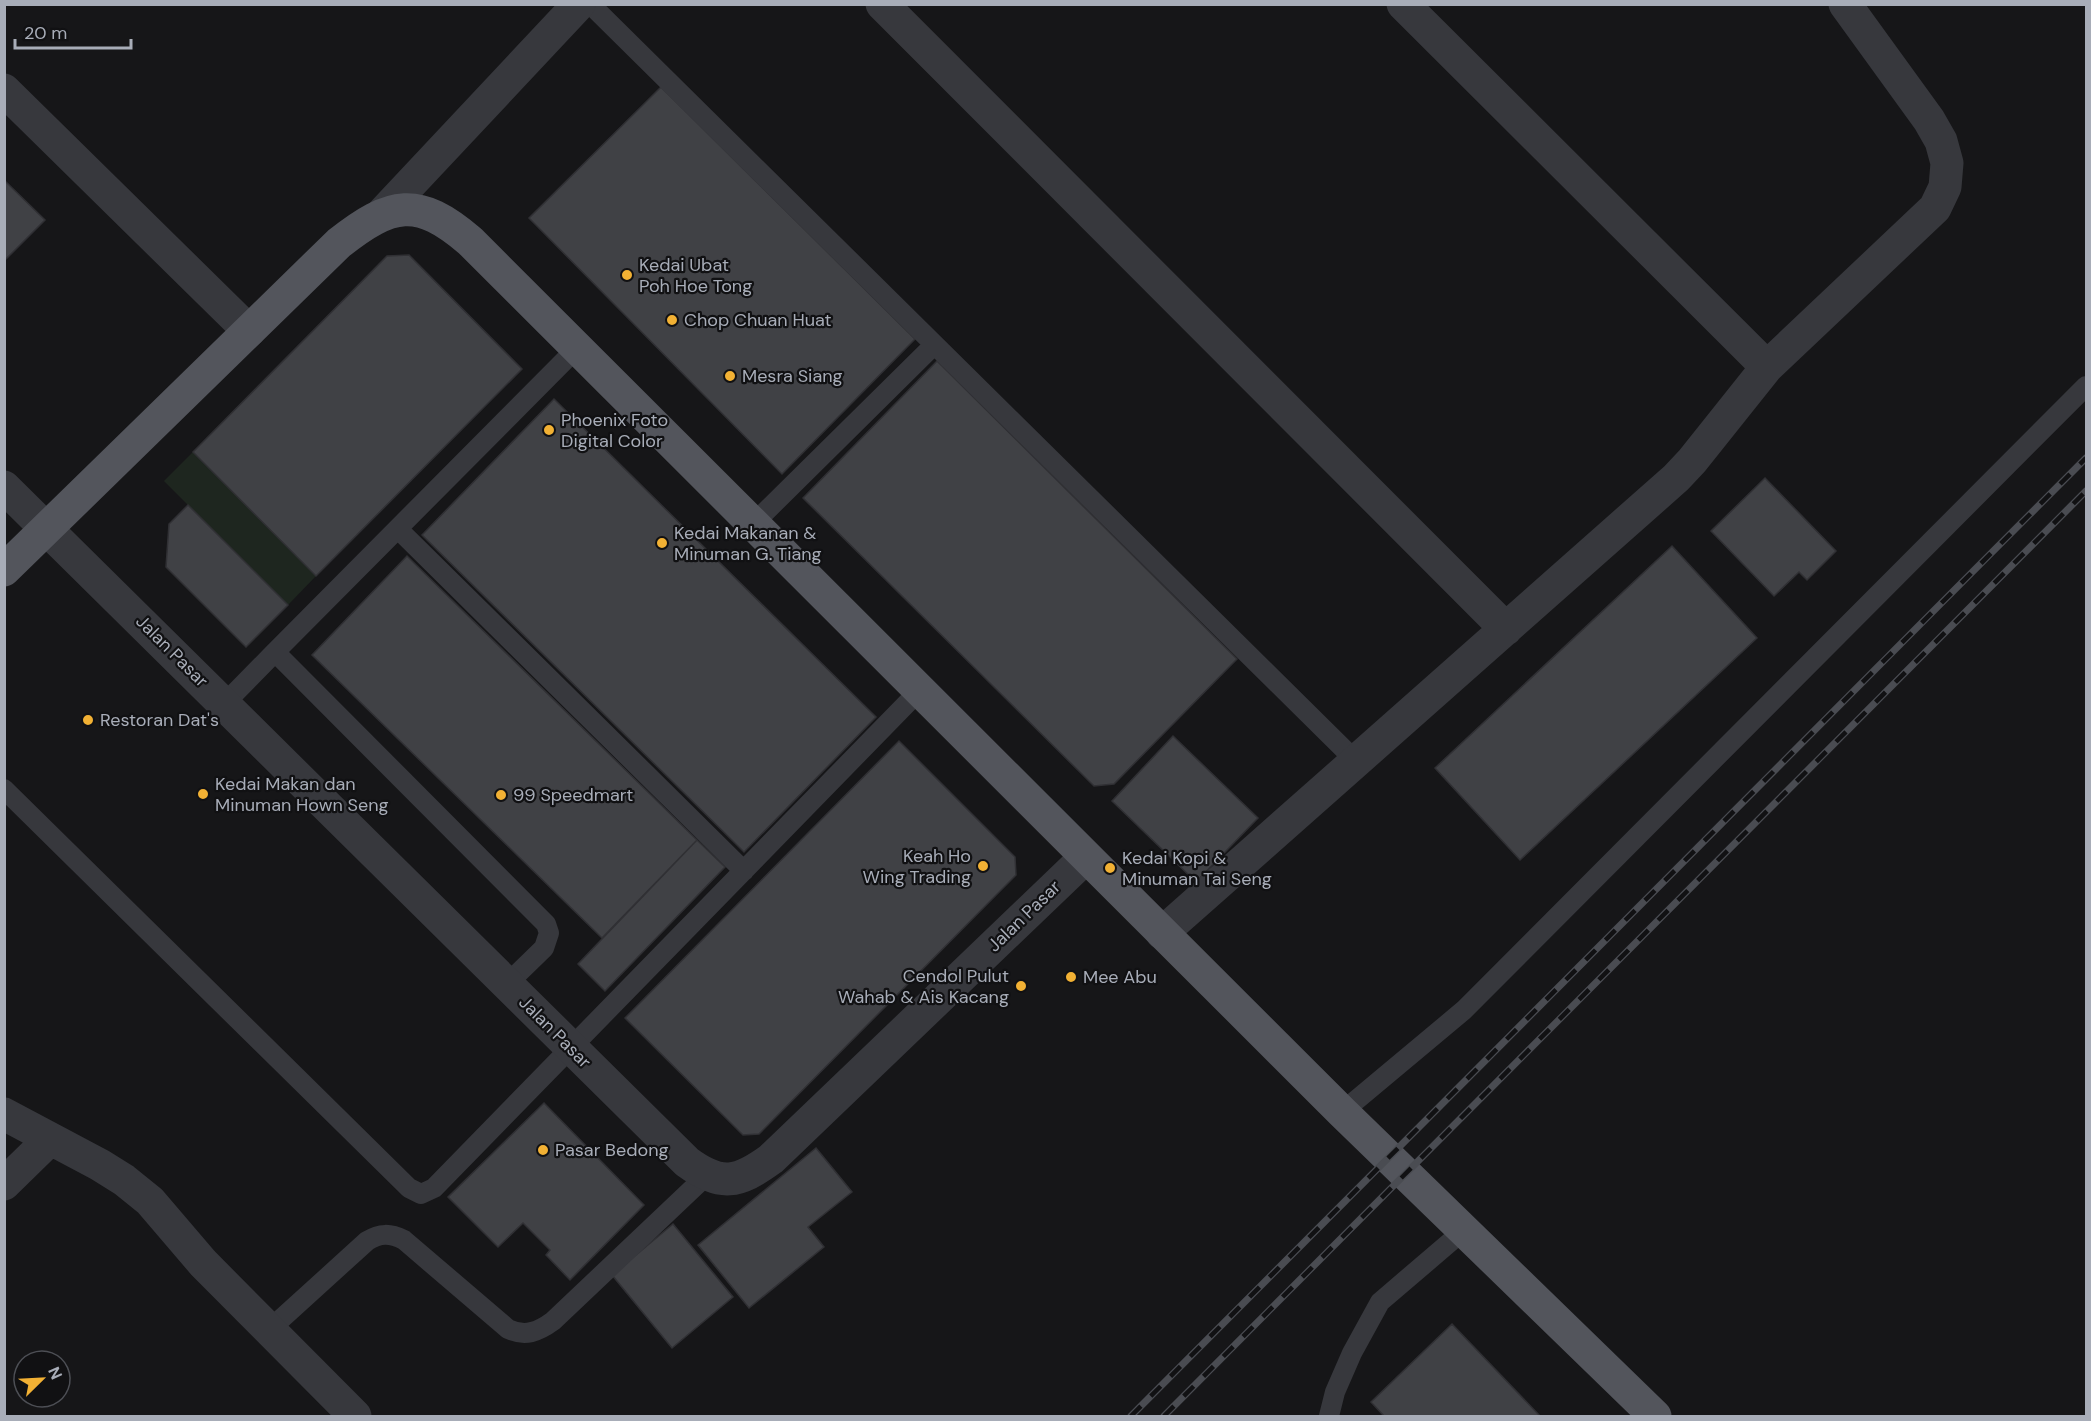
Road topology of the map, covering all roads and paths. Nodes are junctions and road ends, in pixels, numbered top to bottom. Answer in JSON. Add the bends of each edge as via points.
{"nodes":[{"id":1,"x":579,"y":4,"type":"edge"},
{"id":2,"x":590,"y":4,"type":"edge"},
{"id":3,"x":882,"y":4,"type":"edge"},
{"id":4,"x":1403,"y":4,"type":"edge"},
{"id":5,"x":1845,"y":4,"type":"edge"},
{"id":6,"x":4,"y":90,"type":"edge"},
{"id":7,"x":381,"y":215,"type":"junction"},
{"id":8,"x":249,"y":331,"type":"junction"},
{"id":9,"x":934,"y":345,"type":"junction"},
{"id":10,"x":577,"y":348,"type":"junction"},
{"id":11,"x":1767,"y":367,"type":"junction"},
{"id":12,"x":2086,"y":386,"type":"edge"},
{"id":13,"x":4,"y":487,"type":"edge"},
{"id":14,"x":753,"y":524,"type":"junction"},
{"id":15,"x":47,"y":527,"type":"junction"},
{"id":16,"x":398,"y":529,"type":"junction"},
{"id":17,"x":4,"y":570,"type":"edge"},
{"id":18,"x":1506,"y":628,"type":"junction"},
{"id":19,"x":275,"y":652,"type":"junction"},
{"id":20,"x":920,"y":691,"type":"junction"},
{"id":21,"x":225,"y":703,"type":"junction"},
{"id":22,"x":1356,"y":761,"type":"junction"},
{"id":23,"x":4,"y":789,"type":"edge"},
{"id":24,"x":1086,"y":857,"type":"junction"},
{"id":25,"x":744,"y":871,"type":"junction"},
{"id":26,"x":1162,"y":933,"type":"junction"},
{"id":27,"x":507,"y":984,"type":"junction"},
{"id":28,"x":571,"y":1048,"type":"junction"},
{"id":29,"x":1342,"y":1112,"type":"junction"},
{"id":30,"x":4,"y":1114,"type":"edge"},
{"id":31,"x":50,"y":1139,"type":"junction"},
{"id":32,"x":707,"y":1175,"type":"junction"},
{"id":33,"x":4,"y":1184,"type":"edge"},
{"id":34,"x":1463,"y":1231,"type":"junction"},
{"id":35,"x":269,"y":1330,"type":"junction"},
{"id":36,"x":355,"y":1416,"type":"edge"},
{"id":37,"x":1329,"y":1416,"type":"edge"},
{"id":38,"x":1652,"y":1416,"type":"edge"}],
"edges":[{"from":1,"to":7,"type":"street"},
{"from":2,"to":9,"type":"lane"},
{"from":3,"to":18,"type":"street"},
{"from":4,"to":11,"type":"street"},
{"from":5,"to":11,"type":"street","via":[[1941,141],[1947,163],[1945,187],[1935,208],[1921,223]]},
{"from":6,"to":8,"type":"street"},
{"from":7,"to":8,"type":"main road","via":[[339,243]]},
{"from":7,"to":10,"type":"main road","via":[[409,209],[431,213],[452,225]]},
{"from":8,"to":15,"type":"main road"},
{"from":9,"to":14,"type":"lane"},
{"from":9,"to":22,"type":"lane"},
{"from":10,"to":14,"type":"main road"},
{"from":10,"to":16,"type":"lane"},
{"from":11,"to":18,"type":"street","via":[[1676,478]]},
{"from":12,"to":29,"type":"lane","via":[[1464,1010]]},
{"from":13,"to":15,"type":"street","name":"Jalan Pasar"},
{"from":14,"to":20,"type":"main road"},
{"from":15,"to":17,"type":"main road"},
{"from":15,"to":21,"type":"street","name":"Jalan Pasar"},
{"from":16,"to":19,"type":"lane"},
{"from":16,"to":25,"type":"lane"},
{"from":18,"to":22,"type":"street"},
{"from":19,"to":21,"type":"lane"},
{"from":19,"to":27,"type":"lane","via":[[546,924],[549,933],[544,948]]},
{"from":20,"to":24,"type":"main road"},
{"from":20,"to":25,"type":"lane"},
{"from":21,"to":27,"type":"street","name":"Jalan Pasar"},
{"from":22,"to":26,"type":"street"},
{"from":23,"to":28,"type":"lane","via":[[415,1192],[421,1194],[434,1188]]},
{"from":24,"to":26,"type":"main road"},
{"from":24,"to":32,"type":"street","name":"Jalan Pasar","via":[[771,1159],[740,1178],[721,1180]]},
{"from":25,"to":28,"type":"lane"},
{"from":26,"to":29,"type":"main road"},
{"from":27,"to":28,"type":"street","name":"Jalan Pasar"},
{"from":28,"to":32,"type":"street","name":"Jalan Pasar","via":[[687,1162]]},
{"from":29,"to":34,"type":"main road"},
{"from":30,"to":31,"type":"street"},
{"from":31,"to":33,"type":"street"},
{"from":31,"to":35,"type":"street","via":[[124,1180],[150,1201],[203,1263]]},
{"from":32,"to":35,"type":"lane","via":[[553,1321],[535,1332],[516,1333],[508,1329],[404,1240],[385,1234],[367,1241]]},
{"from":34,"to":37,"type":"lane","via":[[1380,1302],[1335,1392]]},
{"from":34,"to":38,"type":"main road"},
{"from":35,"to":36,"type":"street"}]}
